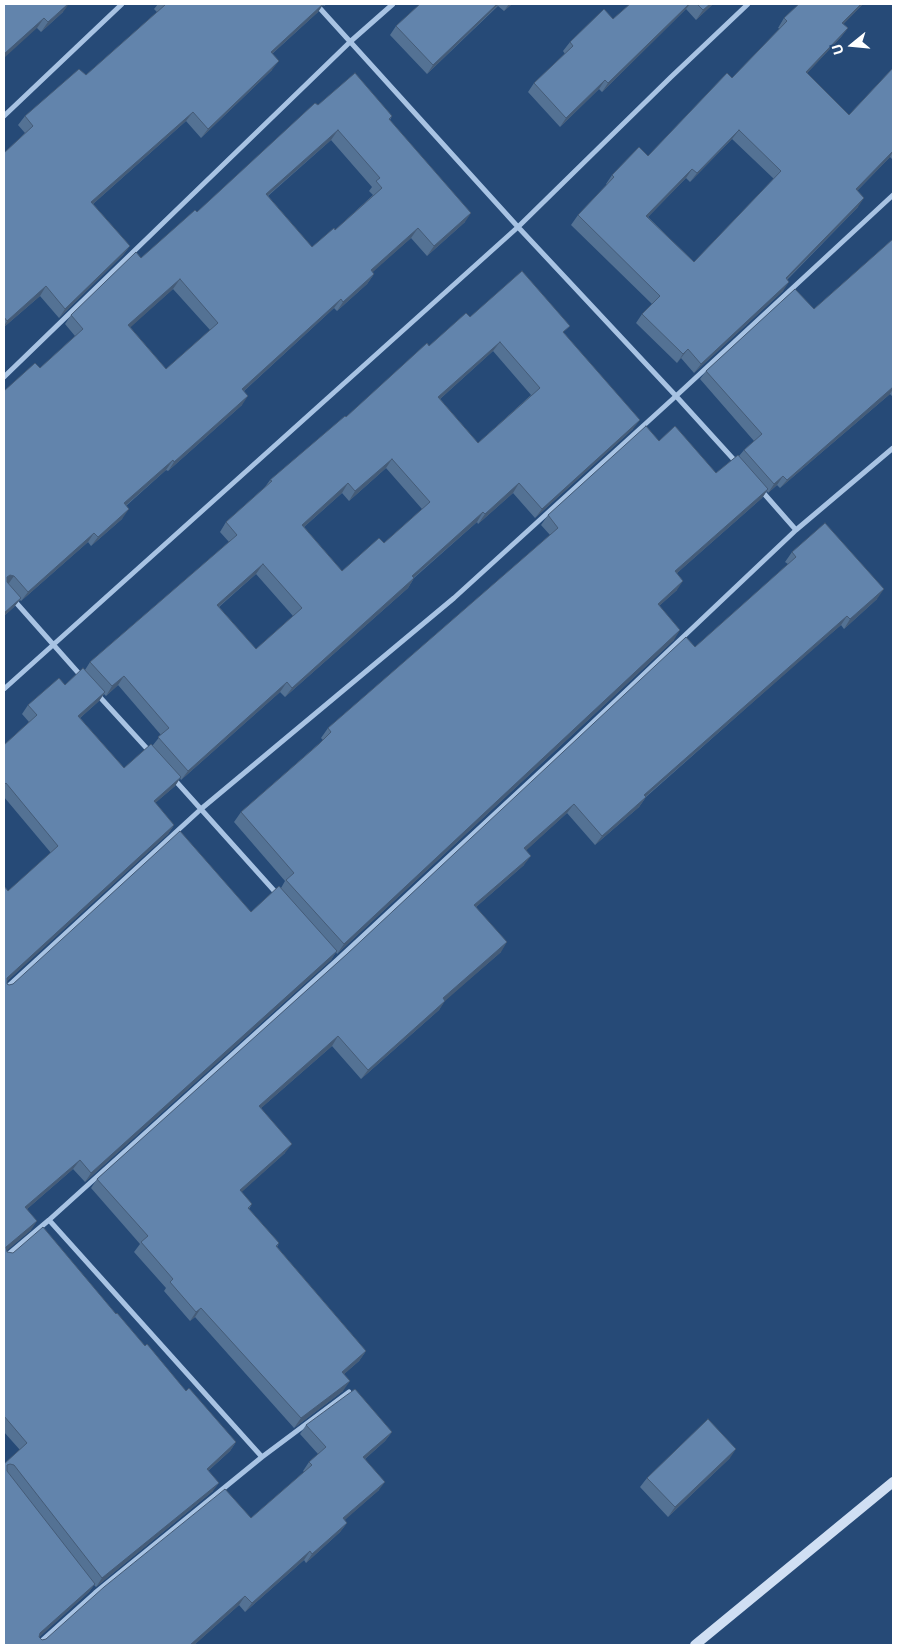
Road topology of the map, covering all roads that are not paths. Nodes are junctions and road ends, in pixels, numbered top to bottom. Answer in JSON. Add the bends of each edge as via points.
{"nodes":[{"id":1,"x":122,"y":4,"type":"edge"},
{"id":2,"x":316,"y":4,"type":"edge"},
{"id":3,"x":393,"y":4,"type":"edge"},
{"id":4,"x":748,"y":4,"type":"edge"},
{"id":5,"x":351,"y":41,"type":"junction"},
{"id":6,"x":4,"y":116,"type":"edge"},
{"id":7,"x":893,"y":195,"type":"edge"},
{"id":8,"x":518,"y":227,"type":"junction"},
{"id":9,"x":4,"y":378,"type":"edge"},
{"id":10,"x":676,"y":396,"type":"junction"},
{"id":11,"x":893,"y":448,"type":"edge"},
{"id":12,"x":743,"y":470,"type":"edge"},
{"id":13,"x":756,"y":485,"type":"edge"},
{"id":14,"x":796,"y":530,"type":"junction"},
{"id":15,"x":4,"y":589,"type":"edge"},
{"id":16,"x":53,"y":644,"type":"junction"},
{"id":17,"x":85,"y":680,"type":"edge"},
{"id":18,"x":91,"y":687,"type":"edge"},
{"id":19,"x":4,"y":689,"type":"edge"},
{"id":20,"x":156,"y":759,"type":"edge"},
{"id":21,"x":168,"y":773,"type":"edge"},
{"id":22,"x":201,"y":809,"type":"junction"},
{"id":23,"x":285,"y":902,"type":"edge"},
{"id":24,"x":330,"y":953,"type":"edge"},
{"id":25,"x":337,"y":960,"type":"junction"},
{"id":26,"x":4,"y":990,"type":"edge"},
{"id":27,"x":49,"y":1220,"type":"junction"},
{"id":28,"x":4,"y":1258,"type":"edge"},
{"id":29,"x":350,"y":1392,"type":"edge"},
{"id":30,"x":262,"y":1457,"type":"junction"},
{"id":31,"x":893,"y":1482,"type":"edge"},
{"id":32,"x":89,"y":1586,"type":"edge"},
{"id":33,"x":95,"y":1594,"type":"junction"},
{"id":34,"x":37,"y":1645,"type":"edge"},
{"id":35,"x":695,"y":1645,"type":"edge"}],
"edges":[{"from":1,"to":6,"type":"street"},
{"from":2,"to":5,"type":"street"},
{"from":3,"to":5,"type":"street"},
{"from":4,"to":8,"type":"street"},
{"from":5,"to":8,"type":"street"},
{"from":5,"to":9,"type":"street"},
{"from":7,"to":10,"type":"street"},
{"from":8,"to":10,"type":"street"},
{"from":8,"to":16,"type":"street"},
{"from":10,"to":12,"type":"street"},
{"from":10,"to":22,"type":"street","via":[[454,598]]},
{"from":11,"to":14,"type":"street"},
{"from":13,"to":14,"type":"street"},
{"from":14,"to":25,"type":"street"},
{"from":15,"to":16,"type":"street"},
{"from":16,"to":17,"type":"street"},
{"from":16,"to":19,"type":"street"},
{"from":18,"to":20,"type":"street"},
{"from":21,"to":22,"type":"street"},
{"from":22,"to":23,"type":"street"},
{"from":22,"to":26,"type":"street"},
{"from":24,"to":25,"type":"street"},
{"from":25,"to":27,"type":"street"},
{"from":27,"to":28,"type":"street"},
{"from":27,"to":30,"type":"street"},
{"from":29,"to":30,"type":"street"},
{"from":30,"to":33,"type":"street"},
{"from":31,"to":35,"type":"street"},
{"from":32,"to":33,"type":"street"},
{"from":33,"to":34,"type":"street"}]}
